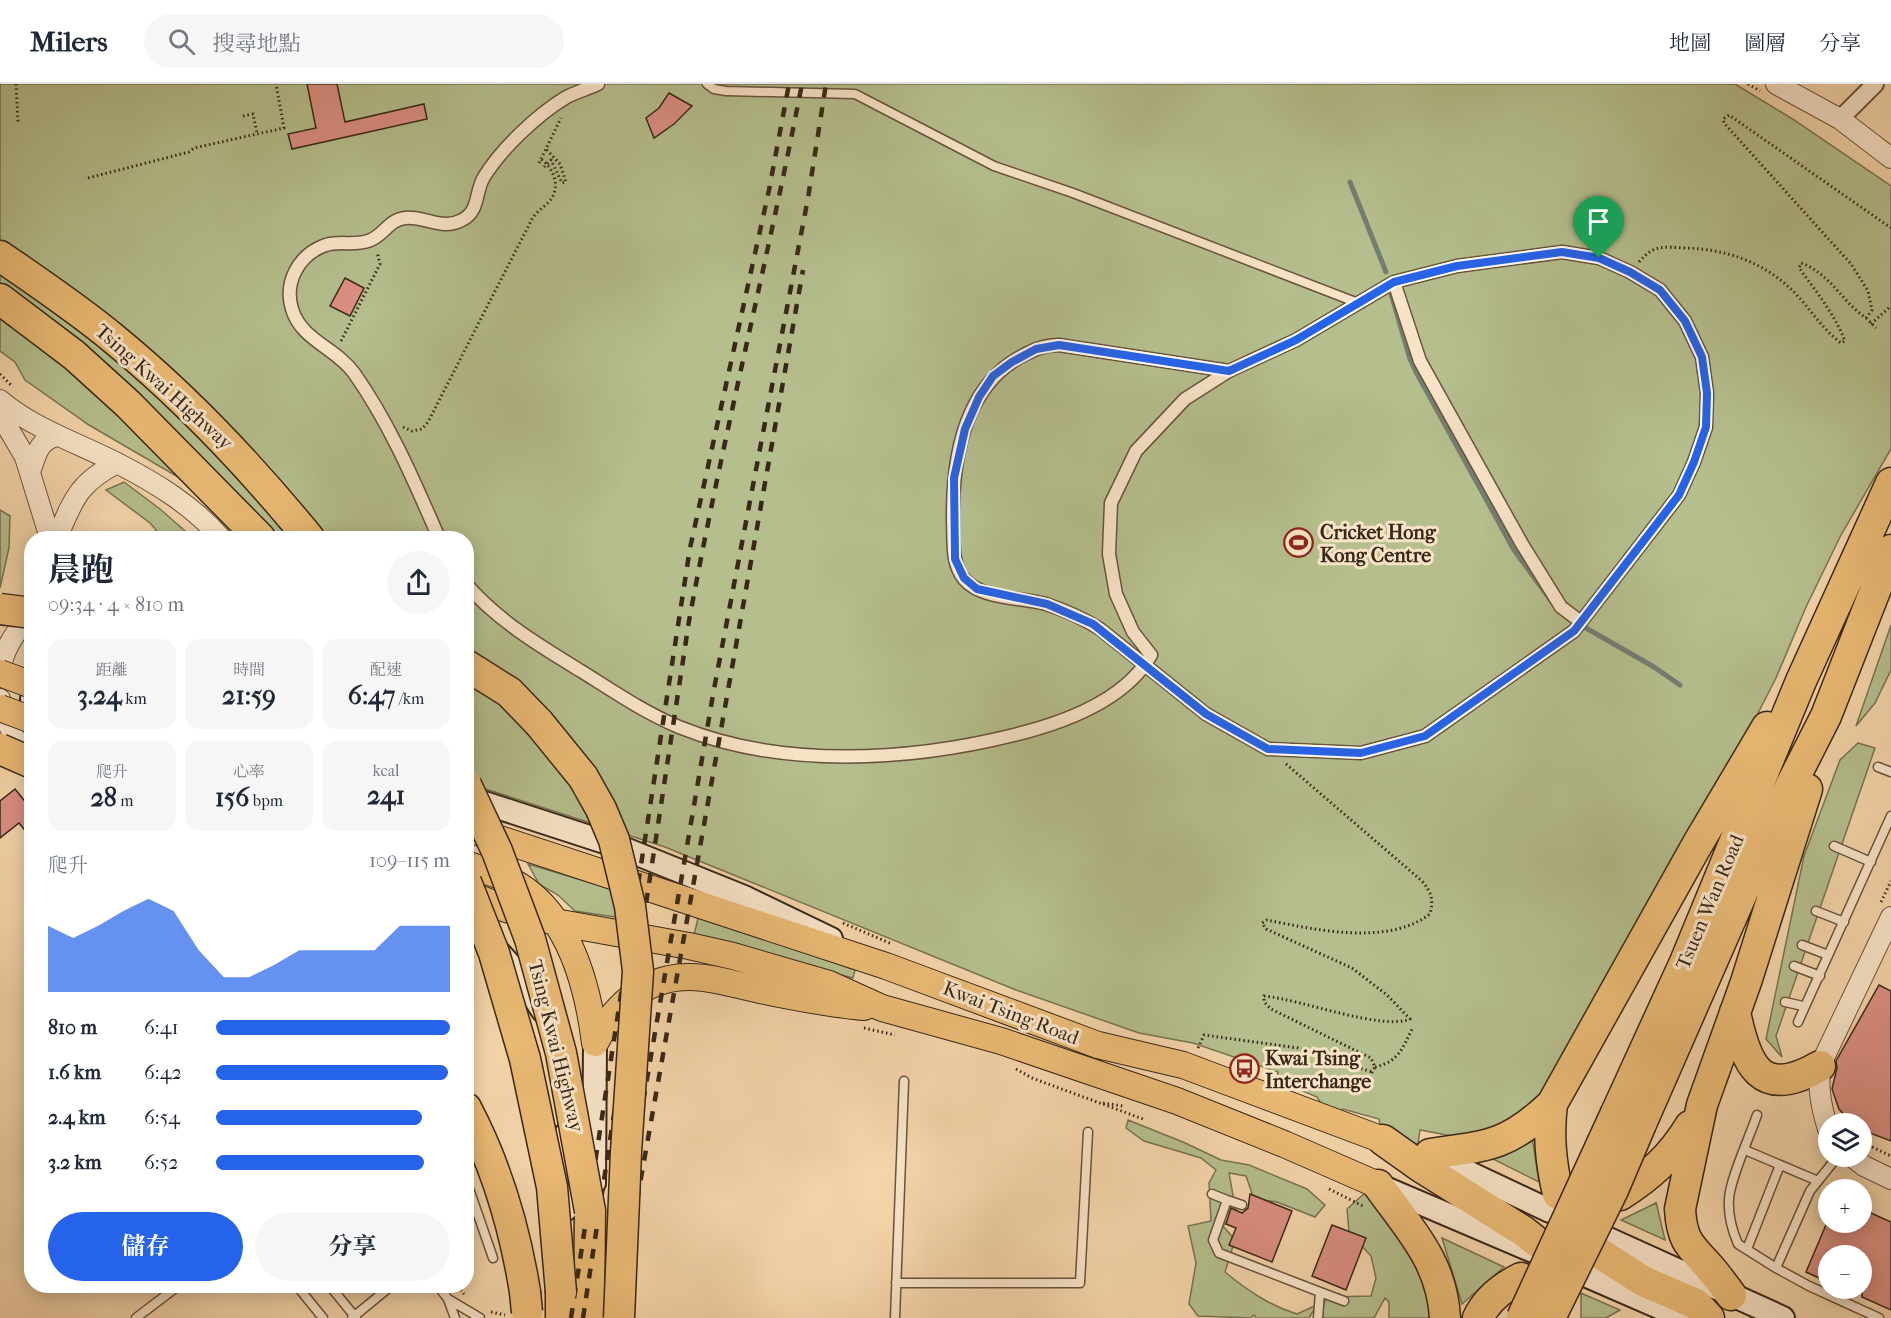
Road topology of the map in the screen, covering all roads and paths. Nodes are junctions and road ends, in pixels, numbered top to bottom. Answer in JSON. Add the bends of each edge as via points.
{"nodes":[{"id":1,"x":16,"y":84,"type":"edge"},
{"id":2,"x":276,"y":84,"type":"edge"},
{"id":3,"x":598,"y":84,"type":"edge"},
{"id":4,"x":707,"y":84,"type":"edge"},
{"id":5,"x":1776,"y":84,"type":"edge"},
{"id":6,"x":1875,"y":84,"type":"edge"},
{"id":7,"x":579,"y":92,"type":"junction"},
{"id":8,"x":243,"y":116,"type":"dead end"},
{"id":9,"x":1840,"y":118,"type":"junction"},
{"id":10,"x":18,"y":122,"type":"dead end"},
{"id":11,"x":257,"y":134,"type":"junction"},
{"id":12,"x":546,"y":149,"type":"junction"},
{"id":13,"x":1891,"y":158,"type":"edge"},
{"id":14,"x":546,"y":165,"type":"junction"},
{"id":15,"x":88,"y":178,"type":"dead end"},
{"id":16,"x":1891,"y":228,"type":"edge"},
{"id":17,"x":372,"y":240,"type":"junction"},
{"id":18,"x":1648,"y":251,"type":"dead end"},
{"id":19,"x":0,"y":256,"type":"edge"},
{"id":20,"x":1394,"y":282,"type":"junction"},
{"id":21,"x":0,"y":299,"type":"edge"},
{"id":22,"x":1358,"y":303,"type":"junction"},
{"id":23,"x":1891,"y":306,"type":"edge"},
{"id":24,"x":1866,"y":318,"type":"junction"},
{"id":25,"x":1871,"y":324,"type":"junction"},
{"id":26,"x":1876,"y":328,"type":"dead end"},
{"id":27,"x":333,"y":351,"type":"junction"},
{"id":28,"x":1229,"y":371,"type":"junction"},
{"id":29,"x":0,"y":400,"type":"edge"},
{"id":30,"x":0,"y":414,"type":"edge"},
{"id":31,"x":400,"y":425,"type":"dead end"},
{"id":32,"x":57,"y":436,"type":"junction"},
{"id":33,"x":117,"y":463,"type":"junction"},
{"id":34,"x":30,"y":472,"type":"junction"},
{"id":35,"x":1891,"y":483,"type":"edge"},
{"id":36,"x":48,"y":531,"type":"edge"},
{"id":37,"x":60,"y":531,"type":"edge"},
{"id":38,"x":214,"y":531,"type":"edge"},
{"id":39,"x":253,"y":531,"type":"edge"},
{"id":40,"x":303,"y":531,"type":"edge"},
{"id":41,"x":436,"y":531,"type":"edge"},
{"id":42,"x":1891,"y":550,"type":"edge"},
{"id":43,"x":474,"y":593,"type":"edge"},
{"id":44,"x":0,"y":609,"type":"edge"},
{"id":45,"x":24,"y":611,"type":"edge"},
{"id":46,"x":24,"y":622,"type":"edge"},
{"id":47,"x":1581,"y":622,"type":"junction"},
{"id":48,"x":1145,"y":665,"type":"junction"},
{"id":49,"x":474,"y":670,"type":"edge"},
{"id":50,"x":0,"y":673,"type":"edge"},
{"id":51,"x":1801,"y":681,"type":"junction"},
{"id":52,"x":24,"y":682,"type":"edge"},
{"id":53,"x":0,"y":699,"type":"edge"},
{"id":54,"x":0,"y":708,"type":"edge"},
{"id":55,"x":1826,"y":716,"type":"junction"},
{"id":56,"x":24,"y":717,"type":"edge"},
{"id":57,"x":0,"y":749,"type":"edge"},
{"id":58,"x":24,"y":755,"type":"edge"},
{"id":59,"x":24,"y":760,"type":"edge"},
{"id":60,"x":1878,"y":767,"type":"dead end"},
{"id":61,"x":1891,"y":772,"type":"edge"},
{"id":62,"x":1302,"y":778,"type":"dead end"},
{"id":63,"x":474,"y":800,"type":"edge"},
{"id":64,"x":474,"y":802,"type":"edge"},
{"id":65,"x":1891,"y":816,"type":"edge"},
{"id":66,"x":474,"y":831,"type":"edge"},
{"id":67,"x":1834,"y":846,"type":"dead end"},
{"id":68,"x":1871,"y":862,"type":"junction"},
{"id":69,"x":474,"y":867,"type":"edge"},
{"id":70,"x":474,"y":896,"type":"edge"},
{"id":71,"x":474,"y":902,"type":"edge"},
{"id":72,"x":506,"y":909,"type":"junction"},
{"id":73,"x":1816,"y":911,"type":"dead end"},
{"id":74,"x":1891,"y":917,"type":"edge"},
{"id":75,"x":555,"y":922,"type":"junction"},
{"id":76,"x":1844,"y":922,"type":"junction"},
{"id":77,"x":474,"y":930,"type":"edge"},
{"id":78,"x":1802,"y":945,"type":"dead end"},
{"id":79,"x":1828,"y":955,"type":"junction"},
{"id":80,"x":886,"y":966,"type":"junction"},
{"id":81,"x":1794,"y":966,"type":"dead end"},
{"id":82,"x":1820,"y":976,"type":"junction"},
{"id":83,"x":1785,"y":1002,"type":"dead end"},
{"id":84,"x":1803,"y":1006,"type":"junction"},
{"id":85,"x":882,"y":1008,"type":"junction"},
{"id":86,"x":1735,"y":1012,"type":"junction"},
{"id":87,"x":1798,"y":1022,"type":"dead end"},
{"id":88,"x":859,"y":1027,"type":"dead end"},
{"id":89,"x":1413,"y":1027,"type":"dead end"},
{"id":90,"x":1204,"y":1035,"type":"dead end"},
{"id":91,"x":905,"y":1037,"type":"dead end"},
{"id":92,"x":594,"y":1043,"type":"junction"},
{"id":93,"x":1820,"y":1066,"type":"junction"},
{"id":94,"x":1375,"y":1067,"type":"junction"},
{"id":95,"x":1014,"y":1068,"type":"dead end"},
{"id":96,"x":904,"y":1080,"type":"dead end"},
{"id":97,"x":566,"y":1090,"type":"junction"},
{"id":98,"x":1552,"y":1104,"type":"junction"},
{"id":99,"x":1702,"y":1105,"type":"junction"},
{"id":100,"x":1823,"y":1113,"type":"edge"},
{"id":101,"x":1757,"y":1115,"type":"dead end"},
{"id":102,"x":1143,"y":1119,"type":"dead end"},
{"id":103,"x":1628,"y":1119,"type":"junction"},
{"id":104,"x":474,"y":1128,"type":"edge"},
{"id":105,"x":1088,"y":1132,"type":"dead end"},
{"id":106,"x":1383,"y":1140,"type":"junction"},
{"id":107,"x":1872,"y":1147,"type":"edge"},
{"id":108,"x":1745,"y":1150,"type":"junction"},
{"id":109,"x":1430,"y":1154,"type":"junction"},
{"id":110,"x":1891,"y":1156,"type":"edge"},
{"id":111,"x":1780,"y":1165,"type":"junction"},
{"id":112,"x":1829,"y":1167,"type":"edge"},
{"id":113,"x":1865,"y":1167,"type":"edge"},
{"id":114,"x":1820,"y":1179,"type":"edge"},
{"id":115,"x":1891,"y":1179,"type":"edge"},
{"id":116,"x":1818,"y":1181,"type":"joint"},
{"id":117,"x":1329,"y":1189,"type":"dead end"},
{"id":118,"x":1212,"y":1194,"type":"dead end"},
{"id":119,"x":1620,"y":1195,"type":"dead end"},
{"id":120,"x":1372,"y":1196,"type":"junction"},
{"id":121,"x":1227,"y":1200,"type":"junction"},
{"id":122,"x":474,"y":1203,"type":"edge"},
{"id":123,"x":1242,"y":1205,"type":"dead end"},
{"id":124,"x":1468,"y":1222,"type":"joint"},
{"id":125,"x":1538,"y":1233,"type":"junction"},
{"id":126,"x":1747,"y":1249,"type":"junction"},
{"id":127,"x":1595,"y":1255,"type":"junction"},
{"id":128,"x":493,"y":1258,"type":"dead end"},
{"id":129,"x":1651,"y":1258,"type":"joint"},
{"id":130,"x":1776,"y":1268,"type":"junction"},
{"id":131,"x":896,"y":1283,"type":"junction"},
{"id":132,"x":1320,"y":1292,"type":"junction"},
{"id":133,"x":169,"y":1293,"type":"edge"},
{"id":134,"x":303,"y":1293,"type":"edge"},
{"id":135,"x":335,"y":1293,"type":"edge"},
{"id":136,"x":383,"y":1293,"type":"edge"},
{"id":137,"x":443,"y":1293,"type":"edge"},
{"id":138,"x":1731,"y":1295,"type":"junction"},
{"id":139,"x":448,"y":1299,"type":"junction"},
{"id":140,"x":1344,"y":1301,"type":"dead end"},
{"id":141,"x":1562,"y":1316,"type":"edge"},
{"id":142,"x":354,"y":1317,"type":"edge"},
{"id":143,"x":136,"y":1318,"type":"edge"},
{"id":144,"x":323,"y":1318,"type":"edge"},
{"id":145,"x":455,"y":1318,"type":"edge"},
{"id":146,"x":480,"y":1318,"type":"edge"},
{"id":147,"x":527,"y":1318,"type":"edge"},
{"id":148,"x":563,"y":1318,"type":"edge"},
{"id":149,"x":589,"y":1318,"type":"edge"},
{"id":150,"x":594,"y":1318,"type":"edge"},
{"id":151,"x":620,"y":1318,"type":"edge"},
{"id":152,"x":895,"y":1318,"type":"edge"},
{"id":153,"x":1318,"y":1318,"type":"edge"},
{"id":154,"x":1445,"y":1318,"type":"edge"},
{"id":155,"x":1478,"y":1318,"type":"edge"},
{"id":156,"x":1522,"y":1318,"type":"edge"},
{"id":157,"x":1684,"y":1318,"type":"edge"},
{"id":158,"x":1709,"y":1318,"type":"edge"},
{"id":159,"x":1783,"y":1318,"type":"edge"},
{"id":160,"x":1879,"y":1318,"type":"edge"}],
"edges":[{"from":1,"to":10,"type":"path"},
{"from":2,"to":11,"type":"path","via":[[284,128]]},
{"from":3,"to":7,"type":"street"},
{"from":4,"to":22,"type":"lane","via":[[726,91],[855,94],[994,166]]},
{"from":5,"to":9,"type":"street"},
{"from":6,"to":9,"type":"street"},
{"from":7,"to":12,"type":"path"},
{"from":7,"to":17,"type":"street","via":[[551,109],[506,149],[483,178],[476,203],[466,218],[444,225],[403,218]]},
{"from":8,"to":11,"type":"path","via":[[253,114]]},
{"from":9,"to":13,"type":"street"},
{"from":11,"to":15,"type":"path"},
{"from":12,"to":14,"type":"path","via":[[540,161]]},
{"from":12,"to":14,"type":"path","via":[[560,164],[566,182],[562,183],[551,160]]},
{"from":14,"to":31,"type":"path","via":[[555,182],[552,198],[532,219],[428,422],[422,429],[412,431]]},
{"from":16,"to":24,"type":"path","via":[[1729,115],[1723,119],[1851,264],[1868,291],[1872,310]]},
{"from":17,"to":27,"type":"path","via":[[380,264]]},
{"from":17,"to":27,"type":"street","via":[[321,247],[302,261],[293,275],[290,302],[296,320],[308,334]]},
{"from":18,"to":24,"type":"path","via":[[1661,247],[1708,248],[1748,260],[1773,274],[1834,338],[1845,341],[1799,268],[1801,263],[1830,282]]},
{"from":19,"to":40,"type":"highway","name":"Tsing Kwai Highway","via":[[68,303],[161,381],[237,455]]},
{"from":20,"to":22,"type":"street"},
{"from":20,"to":47,"type":"street","via":[[1419,361],[1555,598]]},
{"from":20,"to":47,"type":"street","via":[[1457,266],[1562,252],[1599,258],[1630,272],[1660,290],[1685,321],[1702,357],[1707,393],[1706,427],[1694,462],[1679,495]]},
{"from":21,"to":39,"type":"highway","name":"Tsing Kwai Highway","via":[[74,355],[128,404]]},
{"from":22,"to":28,"type":"street","via":[[1296,340]]},
{"from":23,"to":25,"type":"path"},
{"from":24,"to":25,"type":"path"},
{"from":25,"to":26,"type":"path"},
{"from":27,"to":41,"type":"street","via":[[353,371],[385,420]]},
{"from":28,"to":48,"type":"street","via":[[1185,399],[1136,451],[1111,503],[1109,554],[1116,594],[1133,632],[1151,655]]},
{"from":28,"to":48,"type":"street","via":[[1065,346],[1042,347],[993,376],[975,406],[961,445],[953,500],[955,559],[964,578],[982,591],[1047,604],[1086,621]]},
{"from":29,"to":32,"type":"street"},
{"from":30,"to":34,"type":"street"},
{"from":32,"to":33,"type":"street"},
{"from":32,"to":34,"type":"street","via":[[40,446]]},
{"from":33,"to":37,"type":"street","via":[[83,486]]},
{"from":33,"to":38,"type":"street","via":[[179,498]]},
{"from":34,"to":36,"type":"street"},
{"from":35,"to":51,"type":"highway","name":"Tsuen Wan Road"},
{"from":42,"to":55,"type":"highway","name":"Tsuen Wan Road"},
{"from":43,"to":48,"type":"street","via":[[521,633],[656,717],[724,742],[783,752],[875,756],[980,744],[1042,728],[1094,707]]},
{"from":44,"to":45,"type":"highway","bridge":true},
{"from":46,"to":50,"type":"street","via":[[9,642]]},
{"from":47,"to":48,"type":"street","via":[[1574,631],[1425,736],[1361,753],[1268,749],[1206,714]]},
{"from":49,"to":151,"type":"highway","bridge":true,"via":[[509,692],[583,777],[614,840],[630,906],[638,971]]},
{"from":50,"to":52,"type":"main road","bridge":true},
{"from":51,"to":98,"type":"highway","via":[[1741,769]]},
{"from":51,"to":103,"type":"highway","name":"Tsuen Wan Road","via":[[1693,943]]},
{"from":53,"to":58,"type":"street"},
{"from":54,"to":56,"type":"main road","bridge":true},
{"from":55,"to":86,"type":"highway","via":[[1807,792]]},
{"from":55,"to":103,"type":"highway","name":"Tsuen Wan Road"},
{"from":57,"to":59,"type":"highway","bridge":true},
{"from":60,"to":61,"type":"lane"},
{"from":62,"to":94,"type":"path","via":[[1422,880],[1431,892],[1430,914],[1410,927],[1393,931],[1326,932],[1267,920],[1262,923],[1266,929],[1353,968],[1410,1019],[1401,1023],[1370,1019],[1264,996],[1264,1002],[1271,1008],[1371,1058]]},
{"from":63,"to":80,"type":"main road","via":[[620,847],[744,897]]},
{"from":64,"to":149,"type":"highway","name":"Tsing Kwai Highway","bridge":true,"via":[[530,939],[561,1053],[590,1211]]},
{"from":65,"to":68,"type":"lane"},
{"from":66,"to":80,"type":"main road","name":"Kwai Tsing Road"},
{"from":67,"to":68,"type":"lane"},
{"from":68,"to":76,"type":"lane"},
{"from":69,"to":75,"type":"main road","via":[[518,884]]},
{"from":70,"to":72,"type":"main road","name":"Kwai Tsing Road"},
{"from":71,"to":148,"type":"highway","name":"Tsing Kwai Highway","bridge":true,"via":[[494,953],[542,1133],[552,1187]]},
{"from":72,"to":75,"type":"main road","name":"Kwai Tsing Road"},
{"from":72,"to":97,"type":"main road","via":[[533,938],[557,989]]},
{"from":73,"to":76,"type":"lane"},
{"from":74,"to":93,"type":"street"},
{"from":75,"to":85,"type":"main road","name":"Kwai Tsing Road","via":[[733,956],[829,984]]},
{"from":75,"to":92,"type":"main road","via":[[579,973]]},
{"from":76,"to":79,"type":"lane"},
{"from":77,"to":97,"type":"main road","via":[[509,963],[536,999],[558,1048]]},
{"from":78,"to":79,"type":"lane"},
{"from":79,"to":82,"type":"lane"},
{"from":80,"to":106,"type":"main road","name":"Kwai Tsing Road","via":[[1098,1045],[1183,1065]]},
{"from":81,"to":82,"type":"lane"},
{"from":82,"to":84,"type":"lane"},
{"from":83,"to":84,"type":"lane"},
{"from":84,"to":87,"type":"lane"},
{"from":85,"to":92,"type":"main road","via":[[825,1004],[712,979],[668,979],[625,1002],[606,1022]]},
{"from":85,"to":120,"type":"main road","name":"Kwai Tsing Road","via":[[1001,1041],[1177,1101],[1265,1136]]},
{"from":86,"to":93,"type":"highway","via":[[1742,1046],[1756,1070],[1775,1079],[1786,1079]]},
{"from":86,"to":99,"type":"highway"},
{"from":88,"to":91,"type":"path"},
{"from":89,"to":94,"type":"path","via":[[1399,1056],[1387,1065]]},
{"from":90,"to":94,"type":"path","via":[[1298,1048],[1371,1074]]},
{"from":92,"to":150,"type":"main road"},
{"from":93,"to":100,"type":"street","via":[[1818,1086]]},
{"from":95,"to":102,"type":"path"},
{"from":96,"to":131,"type":"lane"},
{"from":97,"to":148,"type":"main road"},
{"from":98,"to":109,"type":"highway","via":[[1530,1125],[1503,1141]]},
{"from":98,"to":125,"type":"highway","via":[[1548,1130],[1551,1158]]},
{"from":99,"to":119,"type":"highway","via":[[1672,1154]]},
{"from":99,"to":138,"type":"highway","via":[[1682,1192],[1680,1222],[1688,1246]]},
{"from":101,"to":108,"type":"lane"},
{"from":103,"to":141,"type":"highway","name":"Tsuen Wan Road","bridge":true,"via":[[1612,1190]]},
{"from":103,"to":156,"type":"highway","name":"Tsuen Wan Road","bridge":true},
{"from":104,"to":147,"type":"highway","bridge":true,"via":[[517,1244]]},
{"from":105,"to":131,"type":"lane","via":[[1080,1283]]},
{"from":106,"to":109,"type":"main road","name":"Kwai Tsing Road"},
{"from":106,"to":125,"type":"highway","via":[[1421,1167]]},
{"from":107,"to":110,"type":"path"},
{"from":108,"to":111,"type":"lane"},
{"from":108,"to":126,"type":"lane","via":[[1729,1198],[1733,1232],[1738,1244]]},
{"from":109,"to":125,"type":"main road","name":"Kwai Tsing Road","via":[[1490,1184]]},
{"from":111,"to":116,"type":"lane"},
{"from":111,"to":126,"type":"lane"},
{"from":112,"to":114,"type":"lane"},
{"from":113,"to":115,"type":"street"},
{"from":116,"to":130,"type":"lane"},
{"from":117,"to":120,"type":"path"},
{"from":118,"to":121,"type":"lane"},
{"from":120,"to":124,"type":"main road","name":"Kwai Tsing Road"},
{"from":120,"to":154,"type":"highway","via":[[1423,1244],[1435,1273]]},
{"from":121,"to":123,"type":"lane"},
{"from":121,"to":132,"type":"lane","via":[[1213,1240],[1219,1253]]},
{"from":122,"to":128,"type":"lane"},
{"from":124,"to":125,"type":"highway"},
{"from":125,"to":155,"type":"highway"},
{"from":126,"to":130,"type":"lane"},
{"from":127,"to":129,"type":"highway"},
{"from":127,"to":157,"type":"main road"},
{"from":127,"to":158,"type":"highway","via":[[1652,1286],[1696,1304]]},
{"from":129,"to":138,"type":"main road"},
{"from":130,"to":160,"type":"lane"},
{"from":131,"to":152,"type":"lane"},
{"from":132,"to":140,"type":"lane"},
{"from":132,"to":153,"type":"lane"},
{"from":133,"to":143,"type":"lane"},
{"from":134,"to":144,"type":"lane"},
{"from":135,"to":142,"type":"lane"},
{"from":136,"to":142,"type":"lane"},
{"from":137,"to":139,"type":"lane"},
{"from":138,"to":159,"type":"main road"},
{"from":139,"to":145,"type":"lane"},
{"from":139,"to":146,"type":"lane"}]}
